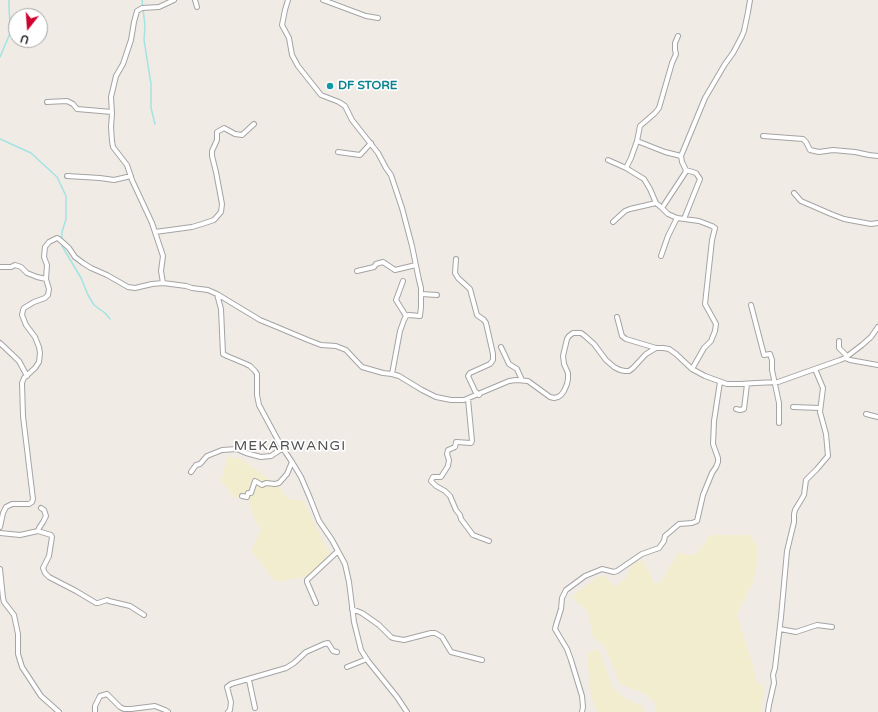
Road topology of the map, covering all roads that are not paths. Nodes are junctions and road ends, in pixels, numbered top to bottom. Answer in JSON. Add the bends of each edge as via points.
{"nodes":[{"id":1,"x":174,"y":0,"type":"edge"},
{"id":2,"x":195,"y":0,"type":"edge"},
{"id":3,"x":288,"y":0,"type":"edge"},
{"id":4,"x":323,"y":0,"type":"edge"},
{"id":5,"x":750,"y":0,"type":"edge"},
{"id":6,"x":197,"y":7,"type":"dead end"},
{"id":7,"x":378,"y":18,"type":"dead end"},
{"id":8,"x":678,"y":36,"type":"dead end"},
{"id":9,"x":47,"y":102,"type":"dead end"},
{"id":10,"x":112,"y":112,"type":"junction"},
{"id":11,"x":254,"y":124,"type":"dead end"},
{"id":12,"x":763,"y":136,"type":"dead end"},
{"id":13,"x":637,"y":141,"type":"junction"},
{"id":14,"x":371,"y":143,"type":"junction"},
{"id":15,"x":338,"y":152,"type":"dead end"},
{"id":16,"x":681,"y":156,"type":"junction"},
{"id":17,"x":878,"y":156,"type":"edge"},
{"id":18,"x":608,"y":160,"type":"dead end"},
{"id":19,"x":626,"y":168,"type":"junction"},
{"id":20,"x":686,"y":170,"type":"junction"},
{"id":21,"x":67,"y":176,"type":"dead end"},
{"id":22,"x":131,"y":176,"type":"junction"},
{"id":23,"x":794,"y":193,"type":"dead end"},
{"id":24,"x":656,"y":203,"type":"junction"},
{"id":25,"x":662,"y":208,"type":"junction"},
{"id":26,"x":676,"y":218,"type":"junction"},
{"id":27,"x":684,"y":218,"type":"junction"},
{"id":28,"x":613,"y":222,"type":"dead end"},
{"id":29,"x":878,"y":223,"type":"edge"},
{"id":30,"x":155,"y":232,"type":"junction"},
{"id":31,"x":661,"y":256,"type":"dead end"},
{"id":32,"x":456,"y":259,"type":"dead end"},
{"id":33,"x":416,"y":265,"type":"junction"},
{"id":34,"x":0,"y":267,"type":"edge"},
{"id":35,"x":357,"y":271,"type":"dead end"},
{"id":36,"x":46,"y":279,"type":"junction"},
{"id":37,"x":403,"y":281,"type":"dead end"},
{"id":38,"x":163,"y":283,"type":"junction"},
{"id":39,"x":217,"y":294,"type":"junction"},
{"id":40,"x":421,"y":294,"type":"junction"},
{"id":41,"x":437,"y":295,"type":"dead end"},
{"id":42,"x":751,"y":305,"type":"dead end"},
{"id":43,"x":406,"y":316,"type":"junction"},
{"id":44,"x":616,"y":317,"type":"dead end"},
{"id":45,"x":878,"y":327,"type":"edge"},
{"id":46,"x":839,"y":341,"type":"dead end"},
{"id":47,"x":0,"y":344,"type":"edge"},
{"id":48,"x":501,"y":347,"type":"dead end"},
{"id":49,"x":656,"y":348,"type":"junction"},
{"id":50,"x":846,"y":357,"type":"junction"},
{"id":51,"x":878,"y":365,"type":"edge"},
{"id":52,"x":692,"y":369,"type":"junction"},
{"id":53,"x":815,"y":369,"type":"junction"},
{"id":54,"x":392,"y":374,"type":"junction"},
{"id":55,"x":27,"y":376,"type":"junction"},
{"id":56,"x":522,"y":380,"type":"junction"},
{"id":57,"x":720,"y":382,"type":"junction"},
{"id":58,"x":775,"y":383,"type":"junction"},
{"id":59,"x":747,"y":384,"type":"junction"},
{"id":60,"x":478,"y":394,"type":"junction"},
{"id":61,"x":468,"y":399,"type":"junction"},
{"id":62,"x":793,"y":407,"type":"dead end"},
{"id":63,"x":820,"y":408,"type":"junction"},
{"id":64,"x":736,"y":409,"type":"dead end"},
{"id":65,"x":866,"y":414,"type":"dead end"},
{"id":66,"x":878,"y":418,"type":"edge"},
{"id":67,"x":779,"y":423,"type":"dead end"},
{"id":68,"x":283,"y":448,"type":"junction"},
{"id":69,"x":292,"y":462,"type":"junction"},
{"id":70,"x":191,"y":472,"type":"dead end"},
{"id":71,"x":242,"y":496,"type":"dead end"},
{"id":72,"x":41,"y":508,"type":"dead end"},
{"id":73,"x":0,"y":527,"type":"edge"},
{"id":74,"x":38,"y":531,"type":"junction"},
{"id":75,"x":0,"y":533,"type":"edge"},
{"id":76,"x":489,"y":541,"type":"dead end"},
{"id":77,"x":338,"y":551,"type":"junction"},
{"id":78,"x":0,"y":569,"type":"edge"},
{"id":79,"x":316,"y":603,"type":"dead end"},
{"id":80,"x":352,"y":609,"type":"junction"},
{"id":81,"x":144,"y":615,"type":"dead end"},
{"id":82,"x":832,"y":627,"type":"dead end"},
{"id":83,"x":780,"y":629,"type":"junction"},
{"id":84,"x":337,"y":652,"type":"dead end"},
{"id":85,"x":367,"y":659,"type":"junction"},
{"id":86,"x":482,"y":660,"type":"dead end"},
{"id":87,"x":347,"y":667,"type":"dead end"},
{"id":88,"x":249,"y":680,"type":"junction"},
{"id":89,"x":255,"y":708,"type":"dead end"},
{"id":90,"x":59,"y":712,"type":"edge"},
{"id":91,"x":95,"y":712,"type":"edge"},
{"id":92,"x":168,"y":712,"type":"edge"},
{"id":93,"x":228,"y":712,"type":"edge"},
{"id":94,"x":407,"y":712,"type":"edge"},
{"id":95,"x":582,"y":712,"type":"edge"},
{"id":96,"x":768,"y":712,"type":"edge"}],
"edges":[{"from":1,"to":10,"type":"street","via":[[159,7],[142,8],[137,11],[131,40],[116,76],[111,97]]},
{"from":2,"to":6,"type":"street"},
{"from":3,"to":14,"type":"street","via":[[282,24],[298,66],[320,95],[345,106],[352,120]]},
{"from":4,"to":7,"type":"street"},
{"from":5,"to":16,"type":"street","via":[[742,36],[705,98]]},
{"from":8,"to":13,"type":"street","via":[[675,43],[676,54],[659,108],[640,126]]},
{"from":9,"to":10,"type":"street","via":[[68,101],[77,109]]},
{"from":10,"to":22,"type":"street","via":[[113,147],[128,165]]},
{"from":11,"to":30,"type":"street","via":[[242,135],[224,128],[217,132],[212,156],[222,204],[221,212],[214,220]]},
{"from":12,"to":17,"type":"street","via":[[803,140],[810,150],[819,152],[833,150]]},
{"from":13,"to":16,"type":"street"},
{"from":13,"to":19,"type":"street"},
{"from":14,"to":15,"type":"street","via":[[360,155]]},
{"from":14,"to":33,"type":"street","via":[[390,176],[402,208]]},
{"from":16,"to":20,"type":"street"},
{"from":18,"to":19,"type":"street"},
{"from":19,"to":24,"type":"street","via":[[644,179]]},
{"from":20,"to":25,"type":"street","via":[[686,174]]},
{"from":20,"to":27,"type":"street","via":[[696,174],[700,179]]},
{"from":21,"to":22,"type":"street","via":[[114,180]]},
{"from":22,"to":30,"type":"street"},
{"from":23,"to":29,"type":"street","via":[[800,201],[844,219]]},
{"from":24,"to":25,"type":"street"},
{"from":24,"to":28,"type":"street","via":[[630,209]]},
{"from":25,"to":26,"type":"street"},
{"from":26,"to":27,"type":"street"},
{"from":26,"to":31,"type":"street"},
{"from":27,"to":52,"type":"street","via":[[715,228],[705,304],[716,324],[716,331]]},
{"from":30,"to":38,"type":"street","via":[[163,256]]},
{"from":32,"to":60,"type":"street","via":[[455,273],[470,289],[477,315],[486,322],[493,354],[490,364],[468,376]]},
{"from":33,"to":35,"type":"street","via":[[395,270],[383,262]]},
{"from":33,"to":40,"type":"street"},
{"from":34,"to":36,"type":"street","via":[[15,265],[27,273]]},
{"from":36,"to":38,"type":"street","via":[[45,247],[53,239],[59,239],[83,263],[128,287]]},
{"from":36,"to":55,"type":"street","via":[[48,295],[22,310],[23,320],[35,337],[40,353],[37,365]]},
{"from":37,"to":43,"type":"street","via":[[396,300]]},
{"from":38,"to":39,"type":"street","via":[[208,290]]},
{"from":39,"to":54,"type":"street","via":[[260,320],[321,345],[346,350],[362,366]]},
{"from":39,"to":68,"type":"street","via":[[221,309],[223,354],[250,366],[257,374],[259,405]]},
{"from":40,"to":41,"type":"street"},
{"from":40,"to":43,"type":"street","via":[[420,316]]},
{"from":42,"to":58,"type":"street","via":[[764,355],[771,355]]},
{"from":43,"to":54,"type":"street","via":[[400,331]]},
{"from":44,"to":49,"type":"street","via":[[624,338]]},
{"from":45,"to":50,"type":"street","via":[[862,346]]},
{"from":46,"to":50,"type":"street","via":[[839,348]]},
{"from":47,"to":55,"type":"street","via":[[19,361]]},
{"from":48,"to":56,"type":"street","via":[[509,364],[517,369]]},
{"from":49,"to":52,"type":"street","via":[[669,349]]},
{"from":49,"to":56,"type":"street","via":[[629,371],[625,371],[614,367],[581,333],[573,333],[569,336],[564,349],[563,360],[568,379],[561,395],[554,398]]},
{"from":50,"to":51,"type":"street"},
{"from":50,"to":53,"type":"street"},
{"from":52,"to":57,"type":"street"},
{"from":53,"to":58,"type":"street"},
{"from":53,"to":63,"type":"street","via":[[823,388]]},
{"from":54,"to":61,"type":"street","via":[[436,397],[458,401]]},
{"from":55,"to":73,"type":"street","via":[[22,383],[22,407],[32,499],[30,504],[12,504],[6,507]]},
{"from":56,"to":60,"type":"street","via":[[509,381]]},
{"from":57,"to":59,"type":"street"},
{"from":57,"to":95,"type":"street","via":[[713,444],[718,462],[703,495],[697,521],[679,524],[665,536],[658,548],[642,554],[615,572],[602,570],[585,576],[562,596],[555,629],[571,660],[582,696]]},
{"from":58,"to":59,"type":"street"},
{"from":58,"to":67,"type":"street"},
{"from":59,"to":64,"type":"street","via":[[744,409]]},
{"from":60,"to":61,"type":"street"},
{"from":61,"to":76,"type":"street","via":[[472,442],[457,441],[455,447],[448,450],[448,466],[441,477],[433,477],[431,481],[450,496],[461,520],[473,535]]},
{"from":62,"to":63,"type":"street"},
{"from":63,"to":83,"type":"street","via":[[828,456],[804,483],[803,499],[795,510],[787,550]]},
{"from":65,"to":66,"type":"street"},
{"from":68,"to":69,"type":"street"},
{"from":68,"to":70,"type":"street","via":[[271,456],[261,457],[237,448],[222,450],[207,456]]},
{"from":69,"to":71,"type":"street","via":[[279,483],[261,485],[255,481],[251,493],[246,497]]},
{"from":69,"to":77,"type":"street","via":[[319,521]]},
{"from":72,"to":74,"type":"street","via":[[46,516]]},
{"from":74,"to":75,"type":"street","via":[[20,535]]},
{"from":74,"to":81,"type":"street","via":[[52,536],[49,556],[43,568],[49,577],[96,603],[109,600],[130,606]]},
{"from":77,"to":79,"type":"street","via":[[307,580]]},
{"from":77,"to":80,"type":"street","via":[[347,572]]},
{"from":78,"to":90,"type":"street","via":[[2,598],[14,615],[22,667],[41,696]]},
{"from":80,"to":85,"type":"street","via":[[361,650]]},
{"from":80,"to":86,"type":"street","via":[[362,613],[392,638],[404,640],[435,633],[442,637],[451,652]]},
{"from":82,"to":83,"type":"street","via":[[817,625],[796,632]]},
{"from":83,"to":96,"type":"street"},
{"from":84,"to":88,"type":"street","via":[[327,643],[308,650],[286,668]]},
{"from":85,"to":87,"type":"street"},
{"from":85,"to":94,"type":"street"},
{"from":88,"to":89,"type":"street"},
{"from":88,"to":93,"type":"street","via":[[231,684],[227,688],[231,702]]},
{"from":91,"to":92,"type":"street","via":[[100,696],[107,694],[124,709],[155,706]]}]}
